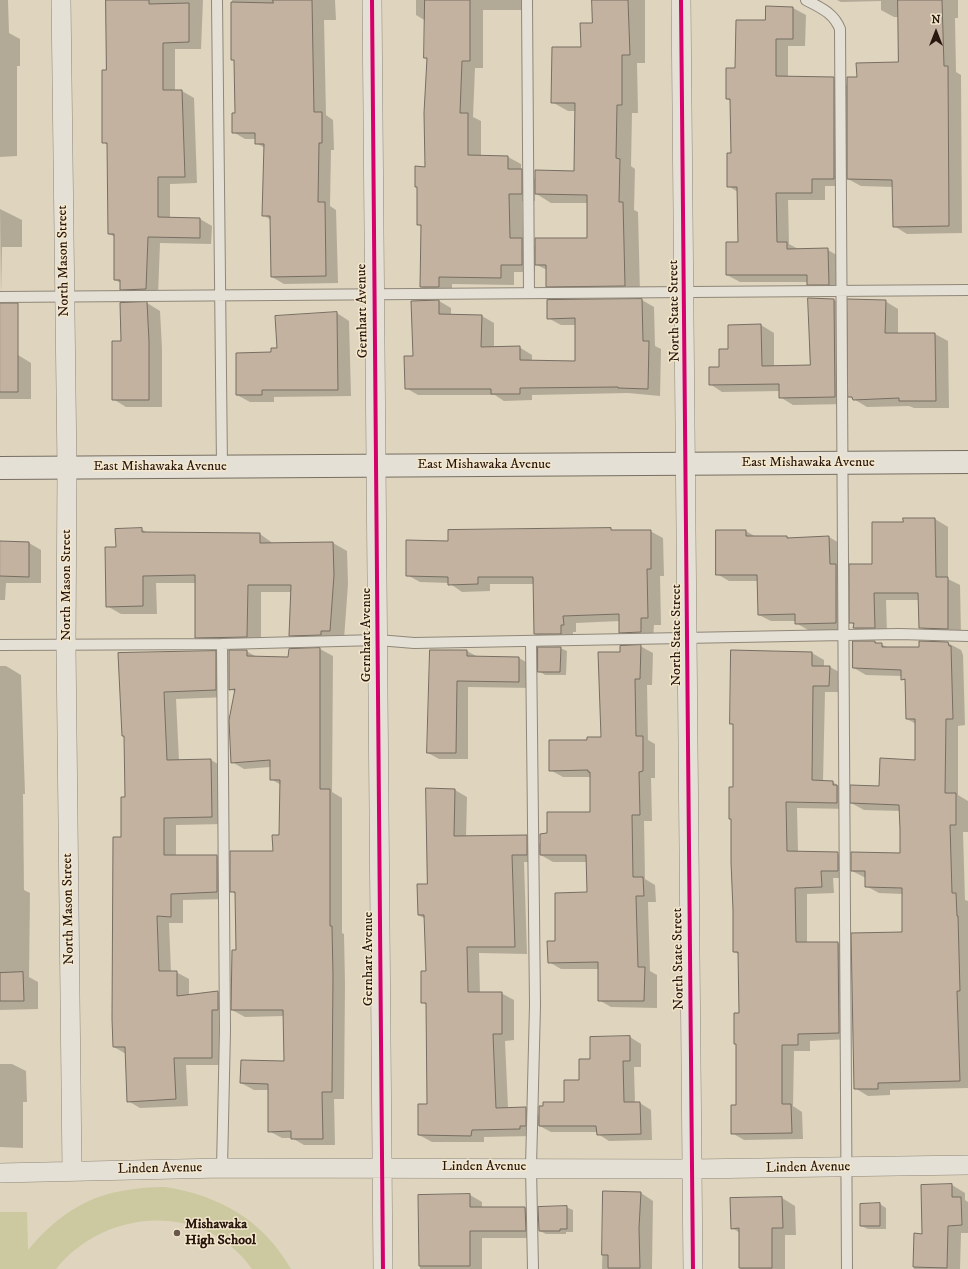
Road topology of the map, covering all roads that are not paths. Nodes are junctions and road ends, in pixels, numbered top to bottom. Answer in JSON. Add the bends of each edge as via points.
{"nodes":[{"id":1,"x":61,"y":0,"type":"edge"},
{"id":2,"x":217,"y":0,"type":"edge"},
{"id":3,"x":372,"y":0,"type":"edge"},
{"id":4,"x":527,"y":0,"type":"edge"},
{"id":5,"x":681,"y":0,"type":"edge"},
{"id":6,"x":806,"y":0,"type":"edge"},
{"id":7,"x":968,"y":290,"type":"edge"},
{"id":8,"x":841,"y":291,"type":"junction"},
{"id":9,"x":685,"y":292,"type":"junction"},
{"id":10,"x":529,"y":293,"type":"junction"},
{"id":11,"x":374,"y":294,"type":"junction"},
{"id":12,"x":64,"y":296,"type":"junction"},
{"id":13,"x":219,"y":296,"type":"junction"},
{"id":14,"x":0,"y":297,"type":"edge"},
{"id":15,"x":968,"y":462,"type":"edge"},
{"id":16,"x":842,"y":463,"type":"junction"},
{"id":17,"x":688,"y":464,"type":"junction"},
{"id":18,"x":222,"y":466,"type":"junction"},
{"id":19,"x":377,"y":466,"type":"junction"},
{"id":20,"x":0,"y":468,"type":"edge"},
{"id":21,"x":67,"y":468,"type":"junction"},
{"id":22,"x":841,"y":636,"type":"junction"},
{"id":23,"x":968,"y":636,"type":"edge"},
{"id":24,"x":687,"y":638,"type":"junction"},
{"id":25,"x":378,"y":640,"type":"junction"},
{"id":26,"x":531,"y":641,"type":"junction"},
{"id":27,"x":222,"y":644,"type":"junction"},
{"id":28,"x":0,"y":646,"type":"edge"},
{"id":29,"x":66,"y":646,"type":"junction"},
{"id":30,"x":968,"y":1165,"type":"edge"},
{"id":31,"x":531,"y":1167,"type":"junction"},
{"id":32,"x":846,"y":1167,"type":"junction"},
{"id":33,"x":222,"y":1168,"type":"junction"},
{"id":34,"x":381,"y":1168,"type":"junction"},
{"id":35,"x":692,"y":1168,"type":"junction"},
{"id":36,"x":72,"y":1170,"type":"junction"},
{"id":37,"x":0,"y":1172,"type":"edge"},
{"id":38,"x":382,"y":1269,"type":"edge"},
{"id":39,"x":533,"y":1269,"type":"edge"},
{"id":40,"x":693,"y":1269,"type":"edge"},
{"id":41,"x":847,"y":1269,"type":"edge"}],
"edges":[{"from":1,"to":12,"type":"street","name":"North Mason Street"},
{"from":2,"to":13,"type":"lane"},
{"from":3,"to":11,"type":"street","name":"Gernhart Avenue"},
{"from":4,"to":10,"type":"lane"},
{"from":5,"to":9,"type":"street","name":"North State Street"},
{"from":6,"to":8,"type":"lane","via":[[831,14],[840,29]]},
{"from":7,"to":8,"type":"lane"},
{"from":8,"to":9,"type":"lane"},
{"from":8,"to":16,"type":"lane"},
{"from":9,"to":10,"type":"lane"},
{"from":9,"to":17,"type":"street","name":"North State Street"},
{"from":10,"to":11,"type":"lane"},
{"from":11,"to":13,"type":"lane"},
{"from":11,"to":19,"type":"street","name":"Gernhart Avenue"},
{"from":12,"to":13,"type":"lane"},
{"from":12,"to":14,"type":"lane"},
{"from":12,"to":21,"type":"street","name":"North Mason Street"},
{"from":13,"to":18,"type":"lane"},
{"from":15,"to":16,"type":"street","name":"East Mishawaka Avenue"},
{"from":16,"to":17,"type":"street","name":"East Mishawaka Avenue"},
{"from":16,"to":22,"type":"lane"},
{"from":17,"to":19,"type":"street","name":"East Mishawaka Avenue"},
{"from":17,"to":24,"type":"street","name":"North State Street"},
{"from":18,"to":19,"type":"street","name":"East Mishawaka Avenue"},
{"from":18,"to":21,"type":"street","name":"East Mishawaka Avenue"},
{"from":19,"to":25,"type":"street","name":"Gernhart Avenue"},
{"from":20,"to":21,"type":"street","name":"East Mishawaka Avenue"},
{"from":21,"to":29,"type":"street","name":"North Mason Street"},
{"from":22,"to":23,"type":"lane"},
{"from":22,"to":24,"type":"lane"},
{"from":22,"to":32,"type":"lane"},
{"from":24,"to":26,"type":"lane"},
{"from":24,"to":35,"type":"street","name":"North State Street"},
{"from":25,"to":26,"type":"lane","via":[[414,643]]},
{"from":25,"to":27,"type":"lane"},
{"from":25,"to":34,"type":"street","name":"Gernhart Avenue"},
{"from":26,"to":31,"type":"lane","via":[[535,1005]]},
{"from":27,"to":29,"type":"lane"},
{"from":27,"to":33,"type":"lane","via":[[225,1022]]},
{"from":28,"to":29,"type":"lane"},
{"from":29,"to":36,"type":"street","name":"North Mason Street"},
{"from":30,"to":32,"type":"street","name":"Linden Avenue"},
{"from":31,"to":34,"type":"street","name":"Linden Avenue"},
{"from":31,"to":35,"type":"street","name":"Linden Avenue"},
{"from":31,"to":39,"type":"lane"},
{"from":32,"to":35,"type":"street","name":"Linden Avenue"},
{"from":32,"to":41,"type":"lane"},
{"from":33,"to":34,"type":"street","name":"Linden Avenue"},
{"from":33,"to":36,"type":"street","name":"Linden Avenue"},
{"from":34,"to":38,"type":"street","name":"Gernhart Avenue"},
{"from":35,"to":40,"type":"street","name":"North State Street"},
{"from":36,"to":37,"type":"street","name":"Linden Avenue"}]}
